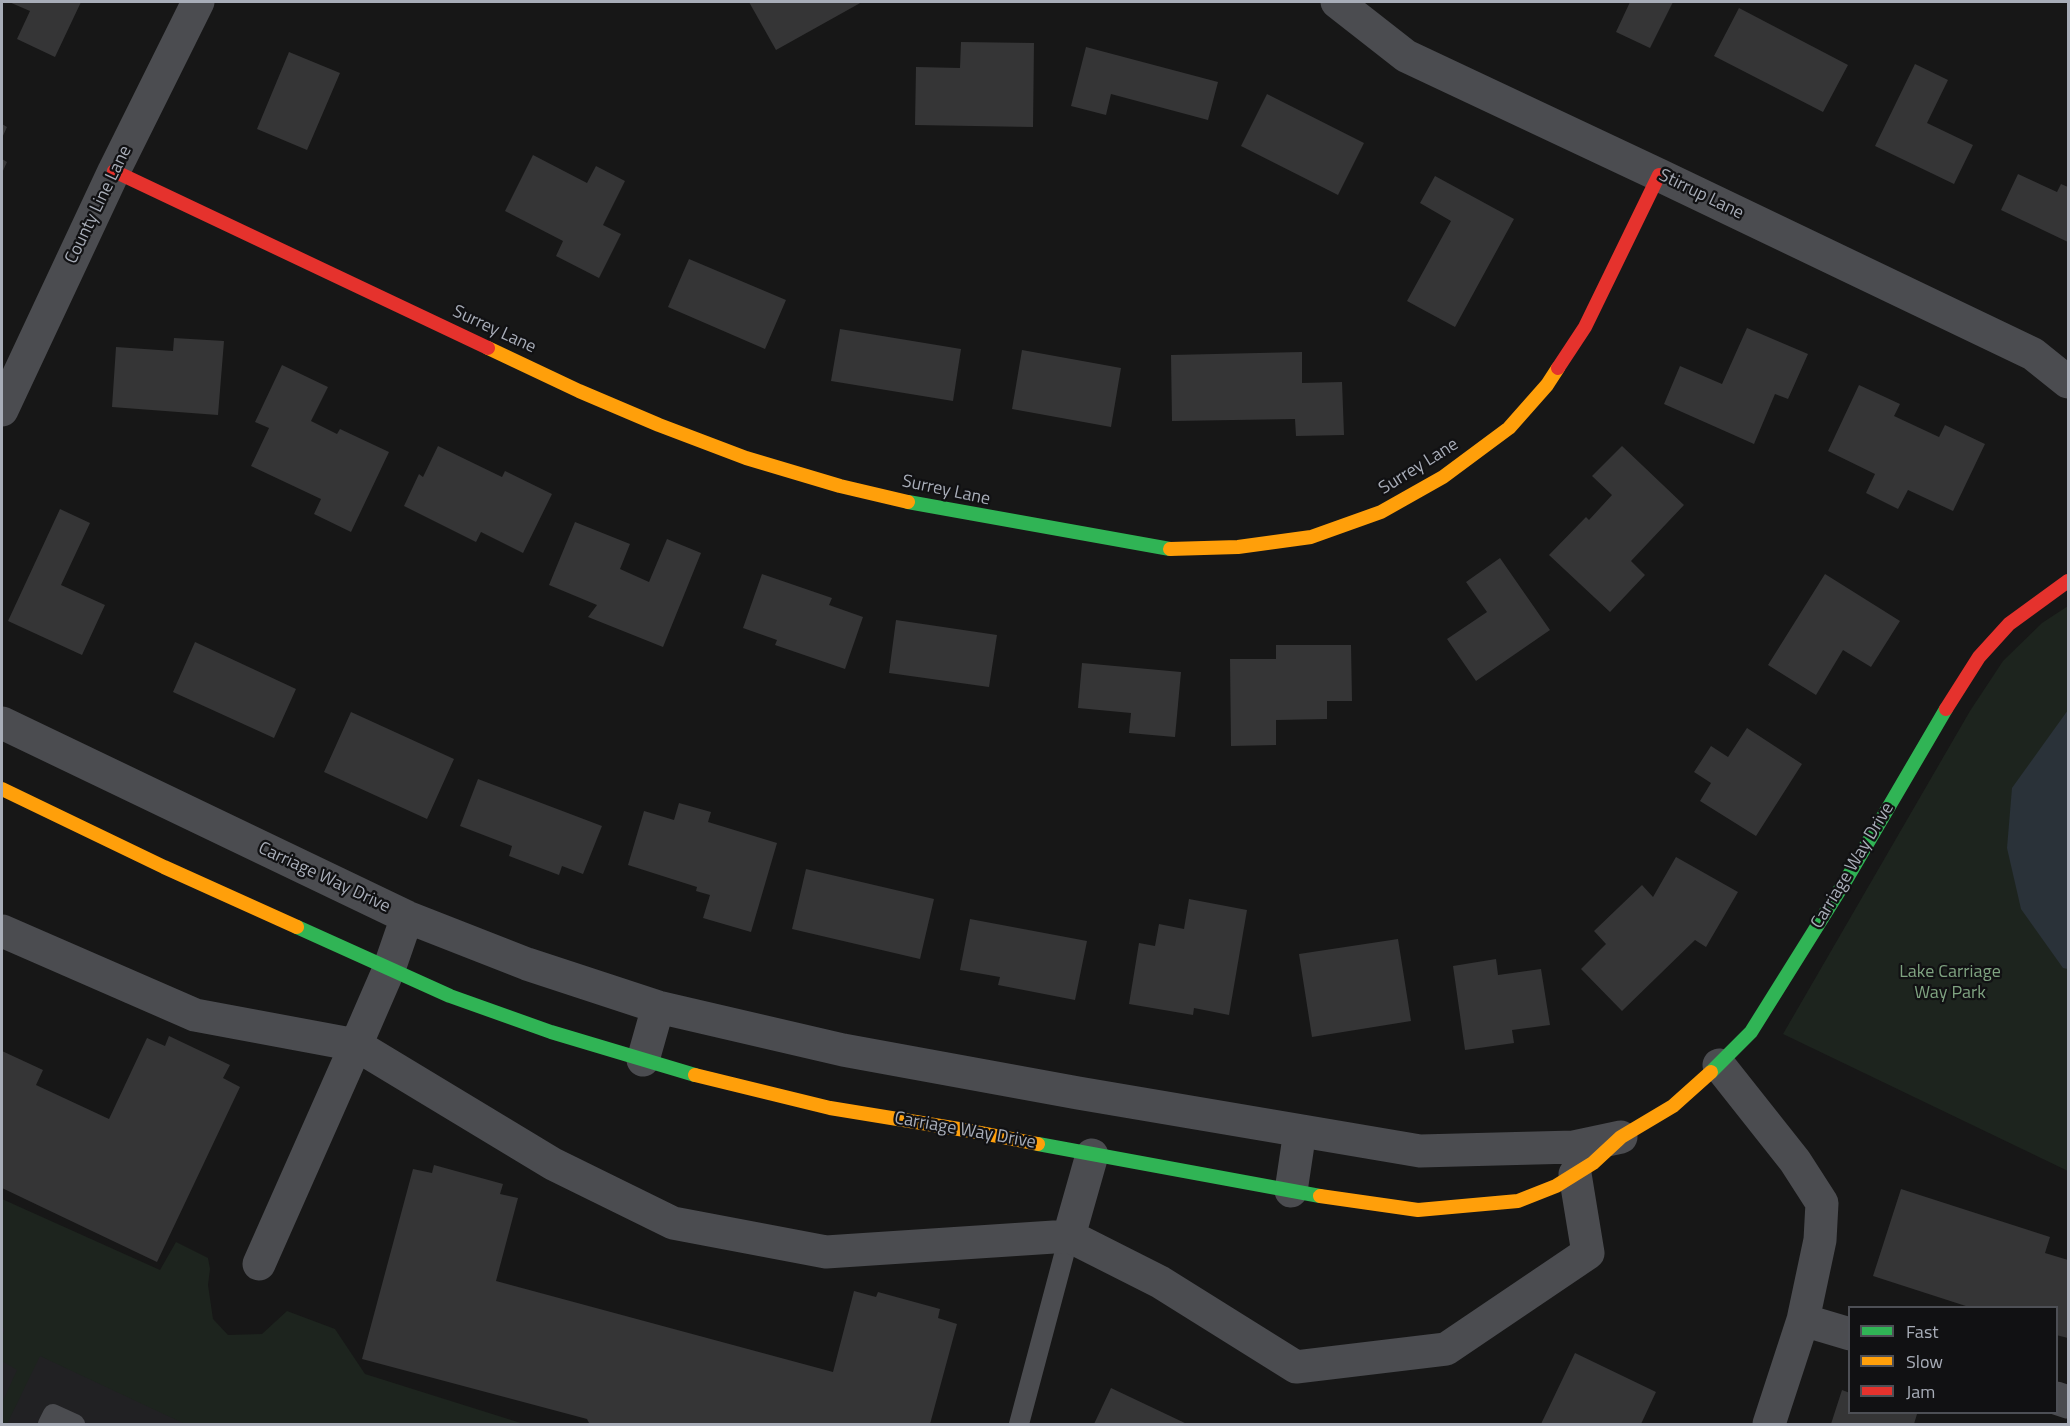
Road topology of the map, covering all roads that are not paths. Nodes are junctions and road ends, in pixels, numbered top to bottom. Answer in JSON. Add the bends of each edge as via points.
{"nodes":[{"id":1,"x":198,"y":2,"type":"edge"},
{"id":2,"x":1337,"y":2,"type":"edge"},
{"id":3,"x":114,"y":171,"type":"junction"},
{"id":4,"x":1659,"y":175,"type":"junction"},
{"id":5,"x":2068,"y":382,"type":"edge"},
{"id":6,"x":2,"y":410,"type":"edge"},
{"id":7,"x":2068,"y":581,"type":"edge"},
{"id":8,"x":2,"y":723,"type":"edge"},
{"id":9,"x":2,"y":789,"type":"edge"},
{"id":10,"x":407,"y":917,"type":"junction"},
{"id":11,"x":2,"y":931,"type":"edge"},
{"id":12,"x":389,"y":969,"type":"junction"},
{"id":13,"x":658,"y":1007,"type":"junction"},
{"id":14,"x":356,"y":1046,"type":"junction"},
{"id":15,"x":642,"y":1060,"type":"junction"},
{"id":16,"x":1719,"y":1065,"type":"junction"},
{"id":17,"x":1300,"y":1131,"type":"junction"},
{"id":18,"x":1621,"y":1137,"type":"junction"},
{"id":19,"x":1092,"y":1155,"type":"junction"},
{"id":20,"x":1575,"y":1174,"type":"junction"},
{"id":21,"x":1291,"y":1191,"type":"junction"},
{"id":22,"x":1069,"y":1236,"type":"junction"},
{"id":23,"x":259,"y":1264,"type":"dead end"},
{"id":24,"x":1803,"y":1320,"type":"junction"},
{"id":25,"x":1848,"y":1333,"type":"edge"},
{"id":26,"x":48,"y":1425,"type":"edge"},
{"id":27,"x":75,"y":1425,"type":"edge"},
{"id":28,"x":1019,"y":1425,"type":"edge"},
{"id":29,"x":1769,"y":1425,"type":"edge"}],
"edges":[{"from":1,"to":3,"type":"street","name":"County Line Lane"},
{"from":2,"to":4,"type":"street","name":"Stirrup Lane","via":[[1406,56]]},
{"from":3,"to":4,"type":"street","name":"Surrey Lane","via":[[579,391],[746,458],[933,508],[1177,550],[1311,537],[1381,512],[1443,477],[1509,428],[1547,385],[1574,346]]},
{"from":3,"to":6,"type":"street","name":"County Line Lane"},
{"from":4,"to":5,"type":"street","name":"Stirrup Lane","via":[[2033,354]]},
{"from":7,"to":16,"type":"street","name":"Carriage Way Drive","via":[[2009,624],[1978,657],[1751,1032]]},
{"from":8,"to":10,"type":"street","name":"Carriage Way Drive"},
{"from":9,"to":12,"type":"street","name":"Carriage Way Drive"},
{"from":10,"to":12,"type":"street"},
{"from":10,"to":13,"type":"street","name":"Carriage Way Drive","via":[[527,964]]},
{"from":11,"to":14,"type":"street","via":[[195,1015]]},
{"from":12,"to":14,"type":"street"},
{"from":12,"to":15,"type":"street","name":"Carriage Way Drive","via":[[473,1004]]},
{"from":13,"to":15,"type":"street"},
{"from":13,"to":17,"type":"street","name":"Carriage Way Drive","via":[[843,1050]]},
{"from":14,"to":22,"type":"street","via":[[553,1164],[673,1223],[826,1252]]},
{"from":14,"to":23,"type":"street"},
{"from":15,"to":19,"type":"street","name":"Carriage Way Drive","via":[[830,1107]]},
{"from":16,"to":18,"type":"street","name":"Carriage Way Drive","via":[[1673,1106]]},
{"from":16,"to":24,"type":"street","via":[[1795,1161],[1822,1203],[1820,1240]]},
{"from":17,"to":18,"type":"street","name":"Carriage Way Drive","via":[[1420,1151],[1574,1147]]},
{"from":17,"to":21,"type":"street"},
{"from":18,"to":20,"type":"street","name":"Carriage Way Drive"},
{"from":19,"to":21,"type":"street","name":"Carriage Way Drive"},
{"from":19,"to":22,"type":"street"},
{"from":20,"to":21,"type":"street","name":"Carriage Way Drive","via":[[1518,1201],[1418,1210]]},
{"from":20,"to":22,"type":"street","via":[[1588,1253],[1446,1350],[1296,1367],[1160,1282]]},
{"from":22,"to":28,"type":"lane"},
{"from":24,"to":25,"type":"street"},
{"from":24,"to":29,"type":"street"},
{"from":26,"to":27,"type":"lane","via":[[53,1414]]}]}
